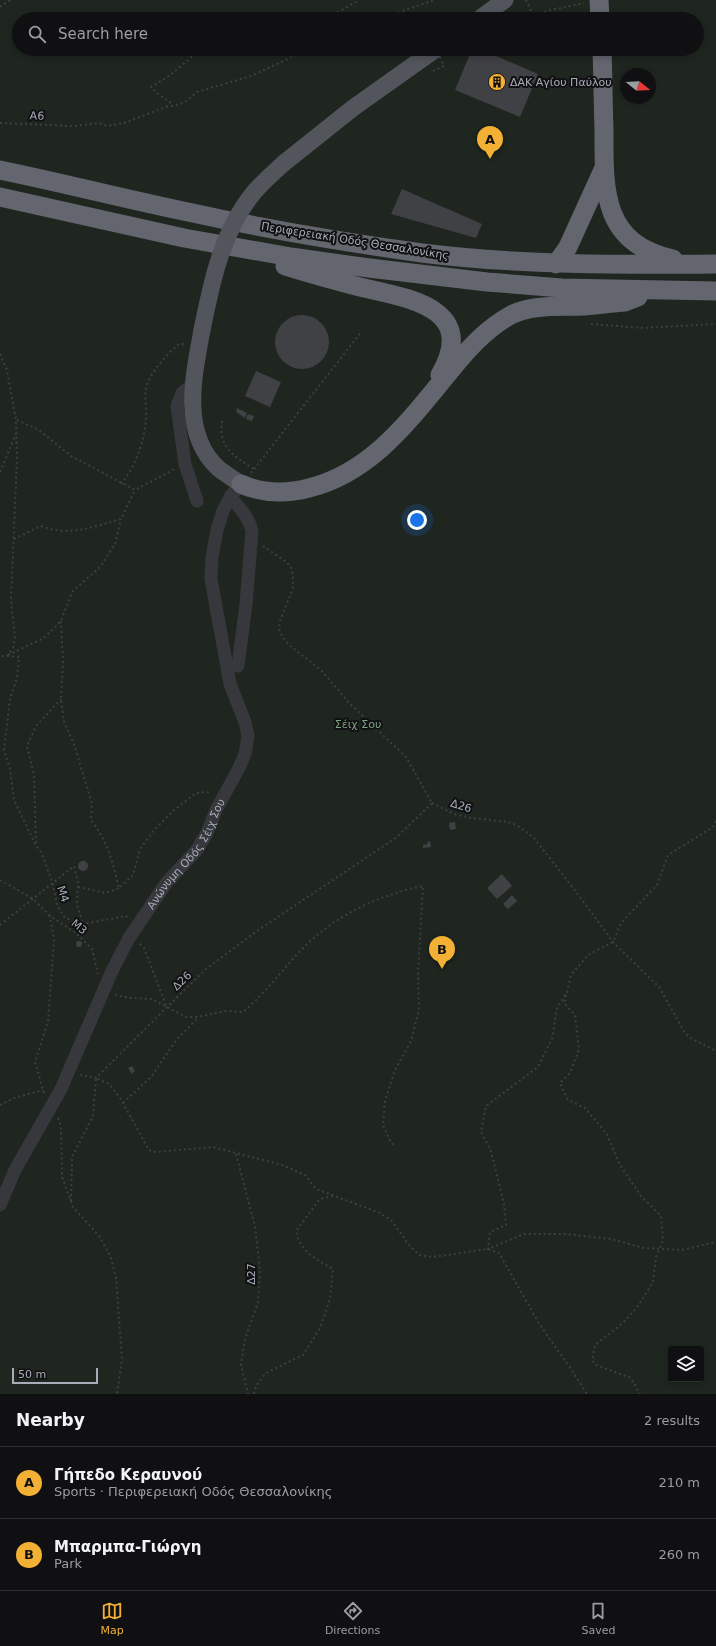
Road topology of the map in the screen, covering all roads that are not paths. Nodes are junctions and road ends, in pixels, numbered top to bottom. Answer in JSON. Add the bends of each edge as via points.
{"nodes":[{"id":1,"x":505,"y":0,"type":"edge"},
{"id":2,"x":599,"y":0,"type":"edge"},
{"id":3,"x":488,"y":12,"type":"edge"},
{"id":4,"x":600,"y":12,"type":"edge"},
{"id":5,"x":426,"y":56,"type":"edge"},
{"id":6,"x":602,"y":56,"type":"edge"},
{"id":7,"x":603,"y":169,"type":"junction"},
{"id":8,"x":0,"y":170,"type":"edge"},
{"id":9,"x":0,"y":197,"type":"edge"},
{"id":10,"x":231,"y":247,"type":"junction"},
{"id":11,"x":716,"y":263,"type":"edge"},
{"id":12,"x":556,"y":264,"type":"junction"},
{"id":13,"x":658,"y":290,"type":"junction"},
{"id":14,"x":716,"y":291,"type":"edge"},
{"id":15,"x":194,"y":384,"type":"junction"},
{"id":16,"x":426,"y":400,"type":"junction"},
{"id":17,"x":236,"y":491,"type":"junction"},
{"id":18,"x":197,"y":501,"type":"dead end"},
{"id":19,"x":238,"y":666,"type":"dead end"},
{"id":20,"x":0,"y":1205,"type":"edge"}],
"edges":[{"from":1,"to":3,"type":"main road"},
{"from":2,"to":4,"type":"highway"},
{"from":5,"to":15,"type":"main road","bridge":true,"via":[[353,108],[284,163],[256,191],[231,226],[212,283]]},
{"from":6,"to":7,"type":"highway"},
{"from":7,"to":11,"type":"highway","via":[[612,213],[631,241],[645,250],[670,259]]},
{"from":7,"to":12,"type":"highway","via":[[568,247]]},
{"from":8,"to":12,"type":"highway","name":"Περιφερειακή Οδός Θεσσαλονίκης","via":[[298,234],[422,253]]},
{"from":9,"to":10,"type":"highway","name":"Περιφερειακή Οδός Θεσσαλονίκης"},
{"from":10,"to":13,"type":"highway","name":"Περιφερειακή Οδός Θεσσαλονίκης","via":[[369,268],[487,282],[562,288]]},
{"from":10,"to":16,"type":"highway","via":[[340,282],[404,297],[433,309],[447,325],[451,334],[451,346],[442,371]]},
{"from":11,"to":12,"type":"highway","name":"Περιφερειακή Οδός Θεσσαλονίκης"},
{"from":13,"to":14,"type":"highway","name":"Περιφερειακή Οδός Θεσσαλονίκης"},
{"from":13,"to":16,"type":"highway","via":[[625,302],[534,308],[511,315],[480,338]]},
{"from":15,"to":17,"type":"main road","via":[[193,408],[197,433],[204,448]]},
{"from":15,"to":18,"type":"street","via":[[182,393],[177,406],[185,464]]},
{"from":16,"to":17,"type":"highway","via":[[384,446],[350,472],[316,486],[288,492]]},
{"from":17,"to":19,"type":"street","via":[[252,531]]},
{"from":17,"to":20,"type":"street","name":"Ανώνυμη Οδός Σέιχ Σου","via":[[216,530],[211,579],[230,684],[248,736],[245,754],[196,851],[167,882],[129,938],[102,992],[68,1073],[15,1170]]}]}
